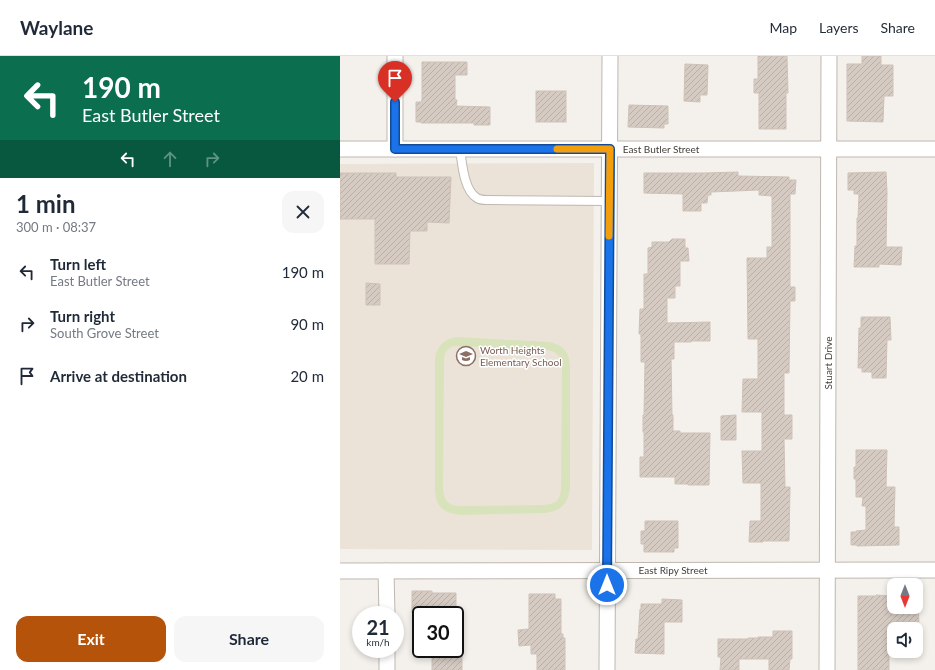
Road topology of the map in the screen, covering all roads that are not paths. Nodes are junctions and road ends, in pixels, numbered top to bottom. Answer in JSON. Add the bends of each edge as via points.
{"nodes":[{"id":1,"x":395,"y":56,"type":"edge"},
{"id":2,"x":610,"y":56,"type":"edge"},
{"id":3,"x":829,"y":56,"type":"edge"},
{"id":4,"x":340,"y":149,"type":"edge"},
{"id":5,"x":395,"y":149,"type":"junction"},
{"id":6,"x":460,"y":149,"type":"junction"},
{"id":7,"x":610,"y":149,"type":"junction"},
{"id":8,"x":829,"y":149,"type":"junction"},
{"id":9,"x":935,"y":149,"type":"edge"},
{"id":10,"x":609,"y":201,"type":"junction"},
{"id":11,"x":607,"y":570,"type":"junction"},
{"id":12,"x":827,"y":570,"type":"junction"},
{"id":13,"x":935,"y":570,"type":"edge"},
{"id":14,"x":340,"y":571,"type":"edge"},
{"id":15,"x":386,"y":571,"type":"junction"},
{"id":16,"x":387,"y":606,"type":"edge"},
{"id":17,"x":387,"y":658,"type":"edge"},
{"id":18,"x":387,"y":670,"type":"edge"},
{"id":19,"x":607,"y":670,"type":"edge"},
{"id":20,"x":827,"y":670,"type":"edge"}],
"edges":[{"from":1,"to":5,"type":"street"},
{"from":2,"to":7,"type":"street"},
{"from":3,"to":8,"type":"street","name":"Stuart Drive"},
{"from":4,"to":5,"type":"street","name":"East Butler Street"},
{"from":5,"to":6,"type":"street","name":"East Butler Street"},
{"from":6,"to":7,"type":"street","name":"East Butler Street"},
{"from":6,"to":10,"type":"lane","via":[[465,179],[470,192],[478,198]]},
{"from":7,"to":8,"type":"street","name":"East Butler Street"},
{"from":7,"to":10,"type":"street"},
{"from":8,"to":9,"type":"street","name":"East Butler Street"},
{"from":8,"to":12,"type":"street","name":"Stuart Drive"},
{"from":10,"to":11,"type":"street"},
{"from":11,"to":12,"type":"street","name":"East Ripy Street"},
{"from":11,"to":15,"type":"street","name":"East Ripy Street"},
{"from":11,"to":19,"type":"street"},
{"from":12,"to":13,"type":"street","name":"East Ripy Street"},
{"from":12,"to":20,"type":"street","name":"Stuart Drive"},
{"from":14,"to":15,"type":"street","name":"East Ripy Street"},
{"from":15,"to":16,"type":"street"},
{"from":17,"to":18,"type":"street"}]}
